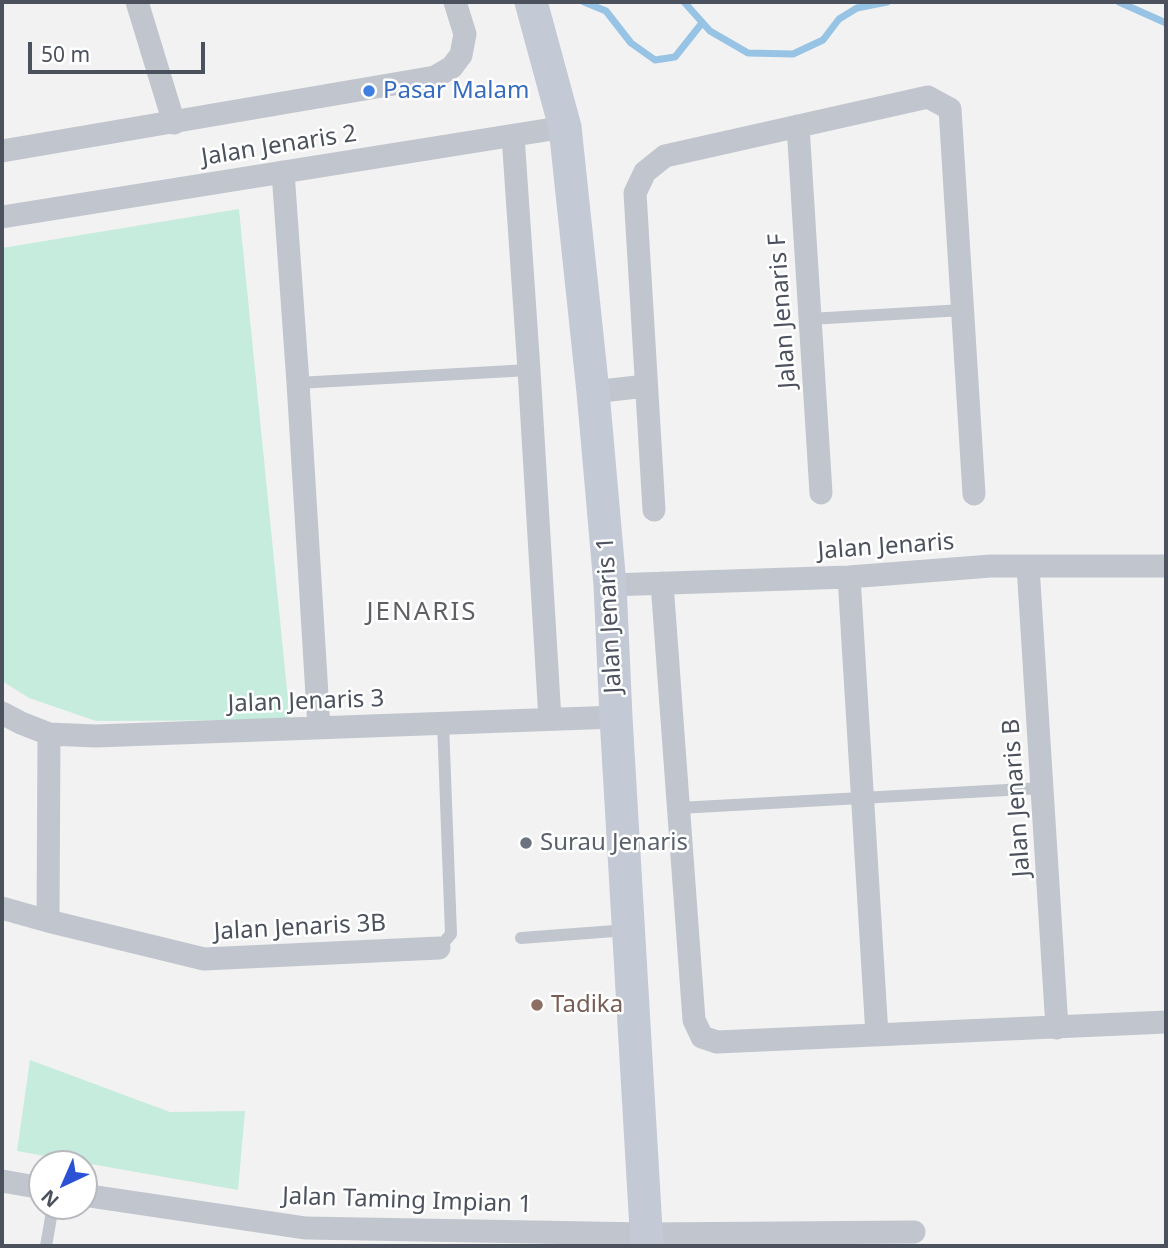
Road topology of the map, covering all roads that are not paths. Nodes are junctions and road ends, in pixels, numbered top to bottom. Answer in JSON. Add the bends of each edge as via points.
{"nodes":[{"id":1,"x":137,"y":2,"type":"edge"},
{"id":2,"x":456,"y":2,"type":"edge"},
{"id":3,"x":531,"y":2,"type":"edge"},
{"id":4,"x":174,"y":123,"type":"junction"},
{"id":5,"x":798,"y":126,"type":"junction"},
{"id":6,"x":565,"y":127,"type":"junction"},
{"id":7,"x":513,"y":136,"type":"junction"},
{"id":8,"x":2,"y":151,"type":"edge"},
{"id":9,"x":283,"y":172,"type":"junction"},
{"id":10,"x":2,"y":217,"type":"edge"},
{"id":11,"x":963,"y":310,"type":"junction"},
{"id":12,"x":810,"y":319,"type":"junction"},
{"id":13,"x":529,"y":370,"type":"junction"},
{"id":14,"x":298,"y":383,"type":"junction"},
{"id":15,"x":646,"y":386,"type":"junction"},
{"id":16,"x":593,"y":392,"type":"junction"},
{"id":17,"x":821,"y":493,"type":"dead end"},
{"id":18,"x":975,"y":494,"type":"dead end"},
{"id":19,"x":654,"y":510,"type":"dead end"},
{"id":20,"x":1028,"y":566,"type":"junction"},
{"id":21,"x":1166,"y":566,"type":"edge"},
{"id":22,"x":849,"y":577,"type":"junction"},
{"id":23,"x":662,"y":583,"type":"junction"},
{"id":24,"x":610,"y":585,"type":"junction"},
{"id":25,"x":2,"y":713,"type":"edge"},
{"id":26,"x":616,"y":717,"type":"junction"},
{"id":27,"x":550,"y":719,"type":"junction"},
{"id":28,"x":443,"y":723,"type":"junction"},
{"id":29,"x":319,"y":728,"type":"junction"},
{"id":30,"x":49,"y":734,"type":"junction"},
{"id":31,"x":1043,"y":789,"type":"junction"},
{"id":32,"x":863,"y":798,"type":"junction"},
{"id":33,"x":679,"y":808,"type":"junction"},
{"id":34,"x":2,"y":908,"type":"edge"},
{"id":35,"x":48,"y":921,"type":"junction"},
{"id":36,"x":629,"y":930,"type":"junction"},
{"id":37,"x":521,"y":938,"type":"dead end"},
{"id":38,"x":439,"y":948,"type":"joint"},
{"id":39,"x":1166,"y":1022,"type":"edge"},
{"id":40,"x":1057,"y":1028,"type":"junction"},
{"id":41,"x":877,"y":1035,"type":"junction"},
{"id":42,"x":2,"y":1181,"type":"edge"},
{"id":43,"x":28,"y":1186,"type":"edge"},
{"id":44,"x":98,"y":1197,"type":"edge"},
{"id":45,"x":51,"y":1220,"type":"edge"},
{"id":46,"x":914,"y":1232,"type":"dead end"},
{"id":47,"x":647,"y":1240,"type":"edge"},
{"id":48,"x":46,"y":1246,"type":"edge"}],
"edges":[{"from":1,"to":4,"type":"street"},
{"from":2,"to":4,"type":"street","via":[[465,34],[461,55],[435,77]]},
{"from":3,"to":6,"type":"street","name":"Jalan Jenaris 1"},
{"from":4,"to":8,"type":"street"},
{"from":5,"to":11,"type":"street","via":[[928,97],[950,109]]},
{"from":5,"to":12,"type":"street","name":"Jalan Jenaris F"},
{"from":5,"to":15,"type":"street","via":[[665,156],[645,172],[635,193]]},
{"from":6,"to":7,"type":"street","name":"Jalan Jenaris 2"},
{"from":6,"to":16,"type":"street","name":"Jalan Jenaris 1"},
{"from":7,"to":9,"type":"street","name":"Jalan Jenaris 2"},
{"from":7,"to":13,"type":"street"},
{"from":9,"to":10,"type":"street","name":"Jalan Jenaris 2"},
{"from":9,"to":14,"type":"street"},
{"from":11,"to":12,"type":"lane"},
{"from":11,"to":18,"type":"street"},
{"from":12,"to":17,"type":"street","name":"Jalan Jenaris F"},
{"from":13,"to":14,"type":"lane"},
{"from":13,"to":27,"type":"street"},
{"from":14,"to":29,"type":"street"},
{"from":15,"to":16,"type":"street"},
{"from":15,"to":19,"type":"street"},
{"from":16,"to":24,"type":"street","name":"Jalan Jenaris 1"},
{"from":20,"to":21,"type":"street","name":"Jalan Jenaris"},
{"from":20,"to":22,"type":"street","name":"Jalan Jenaris"},
{"from":20,"to":31,"type":"street","name":"Jalan Jenaris B"},
{"from":22,"to":23,"type":"street","name":"Jalan Jenaris"},
{"from":22,"to":32,"type":"street"},
{"from":23,"to":24,"type":"street","name":"Jalan Jenaris"},
{"from":23,"to":33,"type":"street"},
{"from":24,"to":26,"type":"street","name":"Jalan Jenaris 1"},
{"from":25,"to":30,"type":"street","name":"Jalan Jenaris 3"},
{"from":26,"to":27,"type":"street","name":"Jalan Jenaris 3"},
{"from":26,"to":36,"type":"street","name":"Jalan Jenaris 1"},
{"from":27,"to":28,"type":"street","name":"Jalan Jenaris 3"},
{"from":28,"to":29,"type":"street","name":"Jalan Jenaris 3"},
{"from":28,"to":38,"type":"lane","via":[[451,934]]},
{"from":29,"to":30,"type":"street","name":"Jalan Jenaris 3"},
{"from":30,"to":35,"type":"street"},
{"from":31,"to":32,"type":"lane"},
{"from":31,"to":40,"type":"street","name":"Jalan Jenaris B"},
{"from":32,"to":33,"type":"lane"},
{"from":32,"to":41,"type":"street"},
{"from":33,"to":41,"type":"street","via":[[694,1020],[702,1037],[718,1042]]},
{"from":34,"to":35,"type":"street","name":"Jalan Jenaris 3B"},
{"from":35,"to":38,"type":"street","name":"Jalan Jenaris 3B","via":[[204,959]]},
{"from":36,"to":37,"type":"lane"},
{"from":36,"to":47,"type":"street","name":"Jalan Jenaris 1"},
{"from":39,"to":40,"type":"street"},
{"from":40,"to":41,"type":"street"},
{"from":42,"to":43,"type":"street"},
{"from":44,"to":47,"type":"street","name":"Jalan Taming Impian 1","via":[[306,1228]]},
{"from":45,"to":48,"type":"lane"},
{"from":46,"to":47,"type":"street","name":"Jalan Taming Impian 1"}]}
